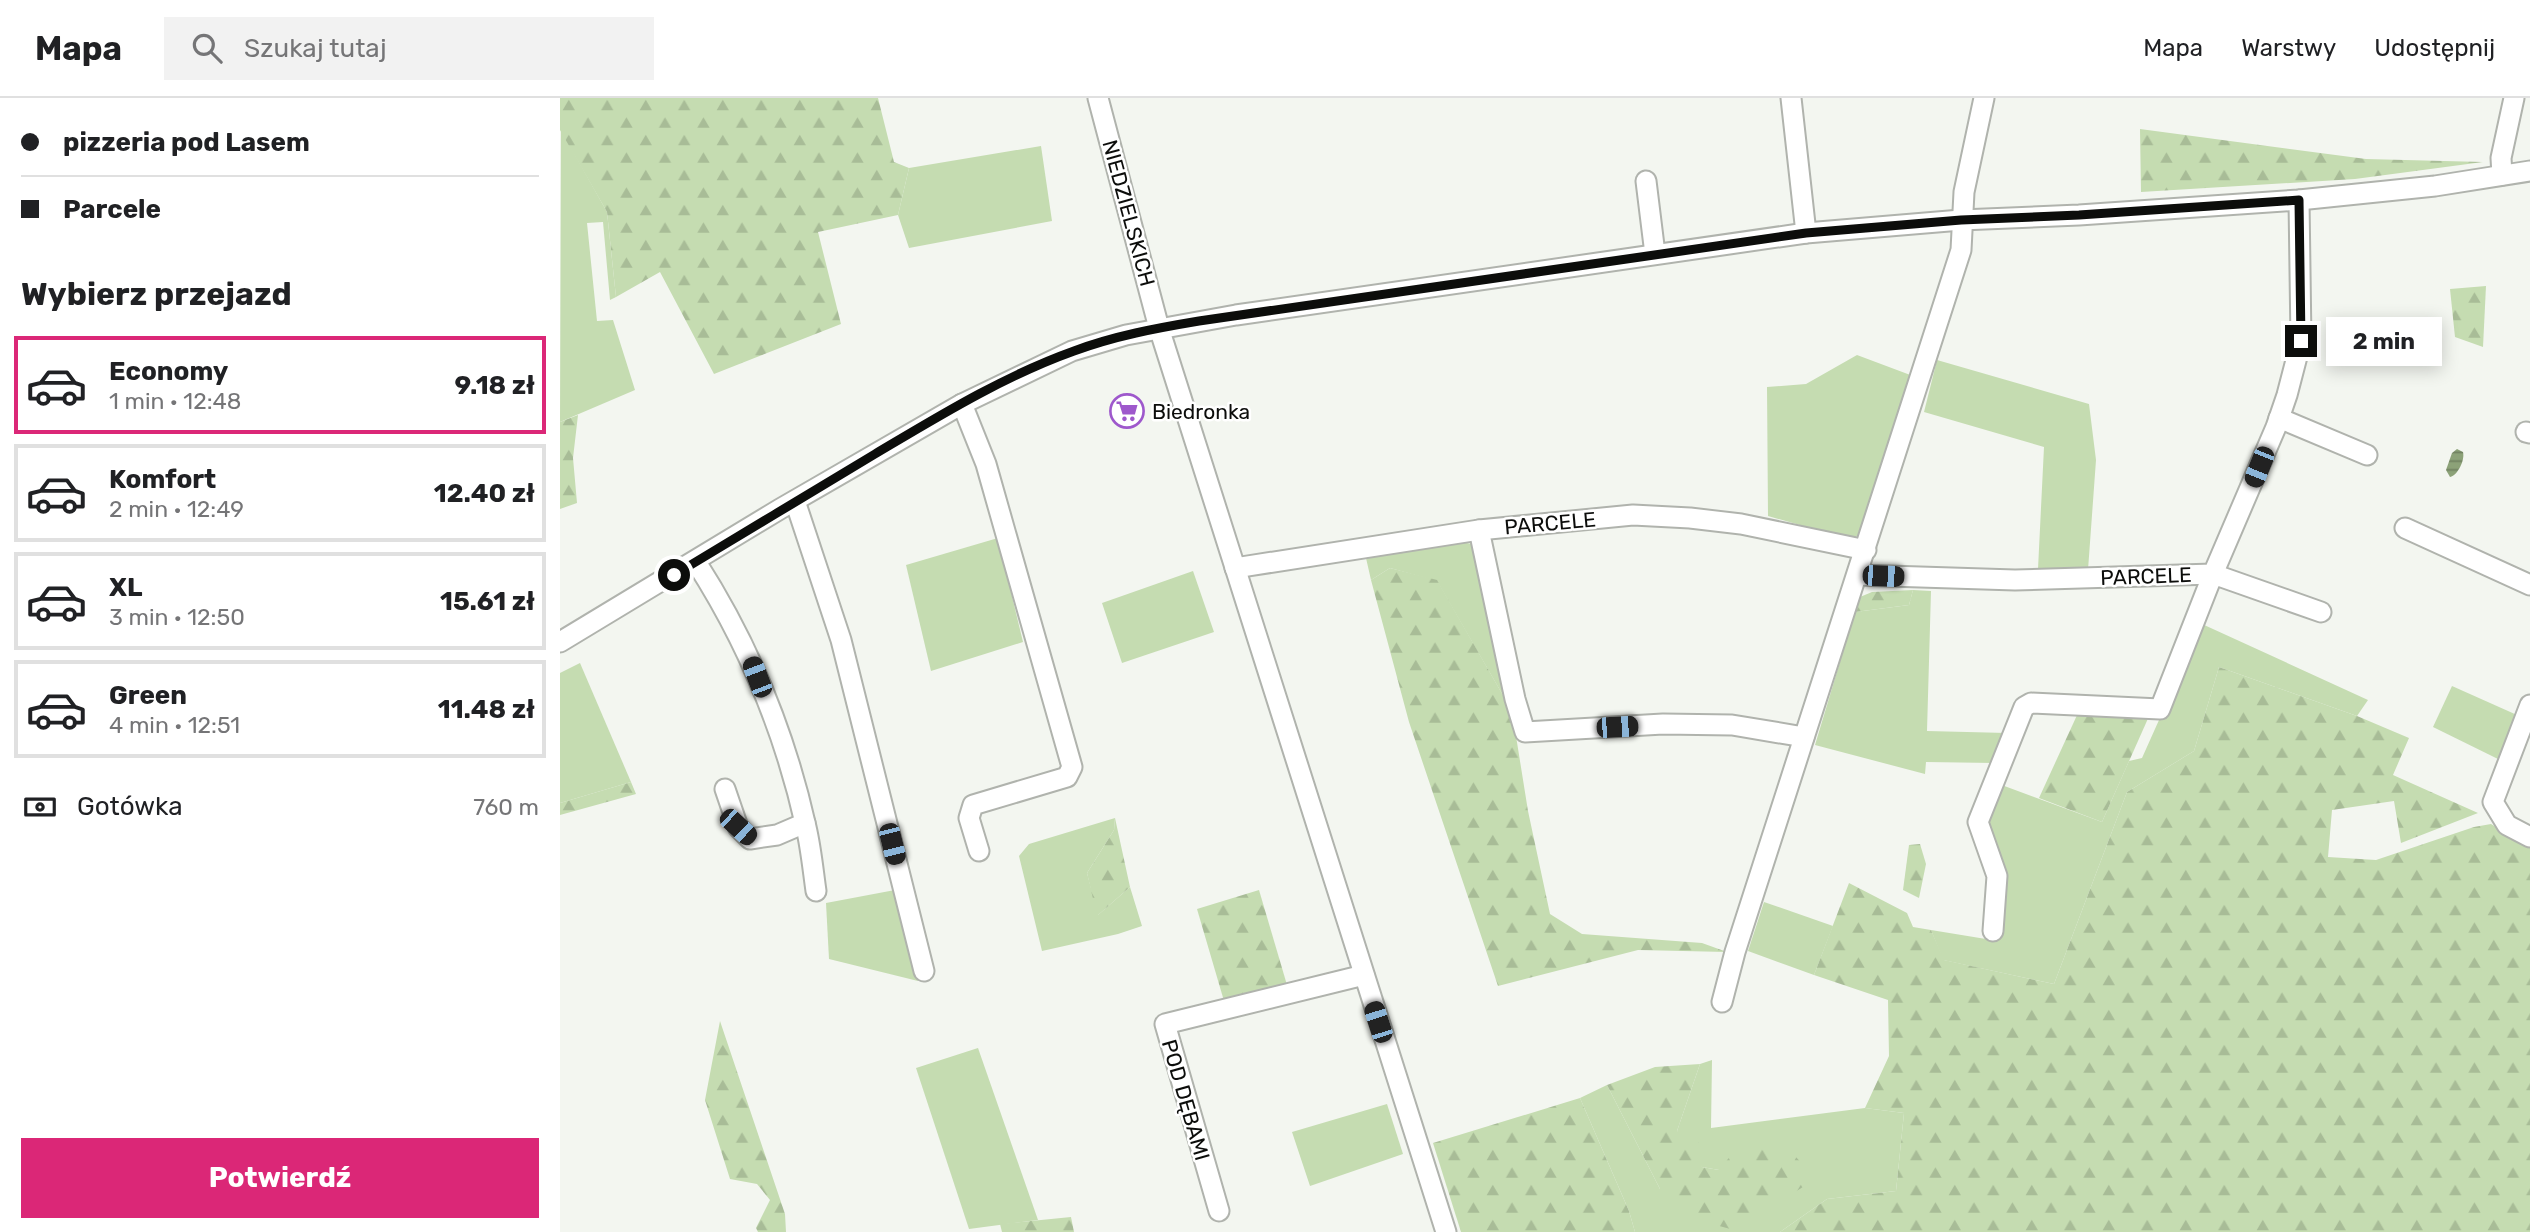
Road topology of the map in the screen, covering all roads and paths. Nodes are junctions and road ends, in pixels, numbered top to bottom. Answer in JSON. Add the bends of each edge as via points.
{"nodes":[{"id":1,"x":1098,"y":98,"type":"edge"},
{"id":2,"x":1791,"y":98,"type":"edge"},
{"id":3,"x":1984,"y":98,"type":"edge"},
{"id":4,"x":2514,"y":98,"type":"edge"},
{"id":5,"x":2530,"y":171,"type":"edge"},
{"id":6,"x":2501,"y":175,"type":"junction"},
{"id":7,"x":1646,"y":181,"type":"dead end"},
{"id":8,"x":2299,"y":200,"type":"junction"},
{"id":9,"x":1961,"y":220,"type":"junction"},
{"id":10,"x":1806,"y":233,"type":"junction"},
{"id":11,"x":1655,"y":254,"type":"junction"},
{"id":12,"x":1159,"y":328,"type":"junction"},
{"id":13,"x":962,"y":404,"type":"junction"},
{"id":14,"x":2279,"y":418,"type":"junction"},
{"id":15,"x":2367,"y":455,"type":"dead end"},
{"id":16,"x":795,"y":501,"type":"junction"},
{"id":17,"x":2406,"y":528,"type":"dead end"},
{"id":18,"x":1479,"y":530,"type":"junction"},
{"id":19,"x":1866,"y":550,"type":"junction"},
{"id":20,"x":696,"y":562,"type":"junction"},
{"id":21,"x":1235,"y":568,"type":"junction"},
{"id":22,"x":2213,"y":574,"type":"junction"},
{"id":23,"x":1857,"y":575,"type":"junction"},
{"id":24,"x":2530,"y":585,"type":"edge"},
{"id":25,"x":2321,"y":612,"type":"dead end"},
{"id":26,"x":560,"y":642,"type":"edge"},
{"id":27,"x":2530,"y":705,"type":"edge"},
{"id":28,"x":1804,"y":737,"type":"junction"},
{"id":29,"x":725,"y":789,"type":"dead end"},
{"id":30,"x":805,"y":823,"type":"junction"},
{"id":31,"x":2530,"y":837,"type":"edge"},
{"id":32,"x":979,"y":851,"type":"dead end"},
{"id":33,"x":816,"y":891,"type":"dead end"},
{"id":34,"x":1993,"y":931,"type":"dead end"},
{"id":35,"x":924,"y":971,"type":"dead end"},
{"id":36,"x":1364,"y":975,"type":"junction"},
{"id":37,"x":1721,"y":1002,"type":"dead end"},
{"id":38,"x":1219,"y":1212,"type":"dead end"},
{"id":39,"x":1446,"y":1232,"type":"edge"}],
"edges":[{"from":1,"to":12,"type":"street","name":"NIEDZIELSKICH"},
{"from":2,"to":10,"type":"street"},
{"from":3,"to":9,"type":"street"},
{"from":4,"to":6,"type":"street"},
{"from":5,"to":6,"type":"street"},
{"from":6,"to":8,"type":"street"},
{"from":7,"to":11,"type":"street"},
{"from":8,"to":9,"type":"street"},
{"from":8,"to":14,"type":"street","name":"PARCELE","via":[[2301,341]]},
{"from":9,"to":10,"type":"street"},
{"from":9,"to":19,"type":"street","via":[[1961,250]]},
{"from":10,"to":11,"type":"street"},
{"from":11,"to":12,"type":"street"},
{"from":12,"to":13,"type":"street","via":[[1072,351]]},
{"from":12,"to":21,"type":"street","name":"NIEDZIELSKICH"},
{"from":13,"to":16,"type":"street"},
{"from":13,"to":32,"type":"street","via":[[986,464],[1072,767],[1067,777],[973,805],[969,818]]},
{"from":14,"to":15,"type":"street"},
{"from":14,"to":22,"type":"street","name":"PARCELE"},
{"from":16,"to":20,"type":"street"},
{"from":16,"to":35,"type":"street","via":[[841,640]]},
{"from":17,"to":24,"type":"street"},
{"from":18,"to":19,"type":"street","name":"PARCELE","via":[[1633,515],[1741,524]]},
{"from":18,"to":21,"type":"street","name":"PARCELE"},
{"from":18,"to":28,"type":"street","via":[[1525,733],[1663,724],[1732,725]]},
{"from":19,"to":23,"type":"street"},
{"from":20,"to":26,"type":"street"},
{"from":20,"to":30,"type":"street","via":[[750,658],[785,746]]},
{"from":21,"to":36,"type":"street","name":"NIEDZIELSKICH"},
{"from":22,"to":23,"type":"street","name":"PARCELE","via":[[2015,580]]},
{"from":22,"to":25,"type":"street"},
{"from":22,"to":34,"type":"street","via":[[2160,709],[2031,703],[2024,707],[1978,822],[1997,876]]},
{"from":23,"to":28,"type":"street"},
{"from":27,"to":31,"type":"street","via":[[2493,802],[2507,825]]},
{"from":28,"to":37,"type":"street"},
{"from":29,"to":30,"type":"street","via":[[738,827],[750,839],[777,835]]},
{"from":30,"to":33,"type":"street"},
{"from":36,"to":38,"type":"street","name":"POD DĘBAMI","via":[[1165,1024]]},
{"from":36,"to":39,"type":"street","name":"NIEDZIELSKICH"}]}
